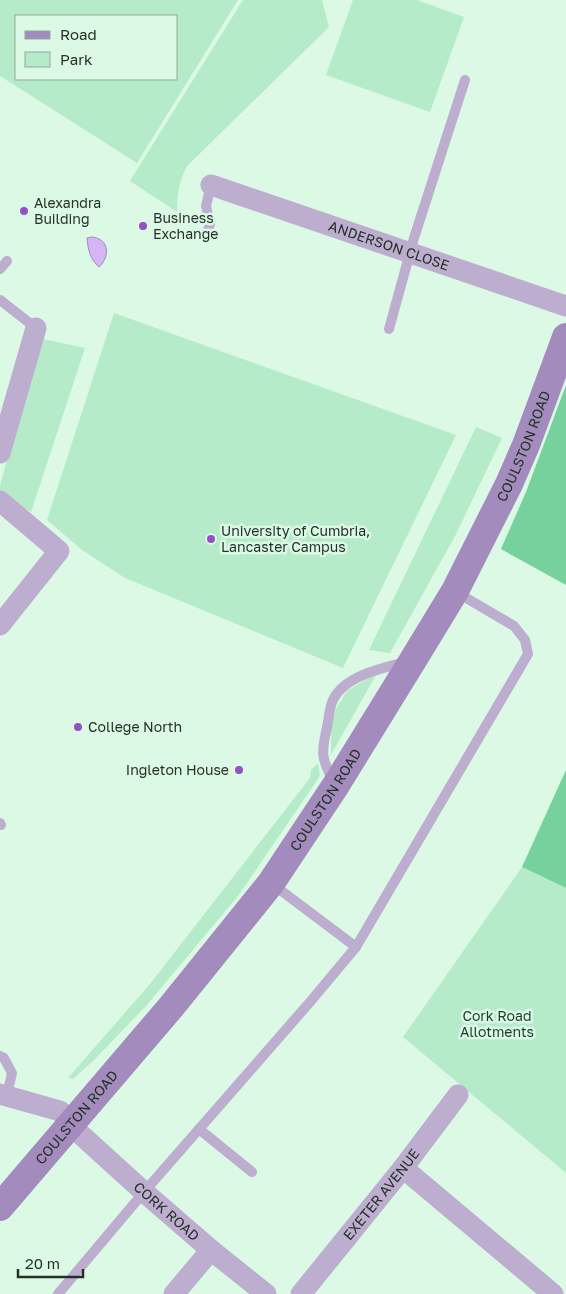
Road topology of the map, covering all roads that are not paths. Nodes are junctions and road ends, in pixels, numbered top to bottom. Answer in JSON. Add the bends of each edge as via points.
{"nodes":[{"id":1,"x":465,"y":80,"type":"dead end"},
{"id":2,"x":211,"y":185,"type":"joint"},
{"id":3,"x":207,"y":234,"type":"dead end"},
{"id":4,"x":410,"y":253,"type":"junction"},
{"id":5,"x":0,"y":300,"type":"edge"},
{"id":6,"x":566,"y":306,"type":"edge"},
{"id":7,"x":36,"y":328,"type":"joint"},
{"id":8,"x":389,"y":329,"type":"dead end"},
{"id":9,"x":566,"y":337,"type":"edge"},
{"id":10,"x":0,"y":453,"type":"edge"},
{"id":11,"x":0,"y":501,"type":"edge"},
{"id":12,"x":454,"y":592,"type":"junction"},
{"id":13,"x":0,"y":625,"type":"edge"},
{"id":14,"x":414,"y":660,"type":"junction"},
{"id":15,"x":336,"y":785,"type":"junction"},
{"id":16,"x":271,"y":883,"type":"junction"},
{"id":17,"x":356,"y":947,"type":"junction"},
{"id":18,"x":0,"y":1056,"type":"edge"},
{"id":19,"x":4,"y":1094,"type":"edge"},
{"id":20,"x":458,"y":1095,"type":"dead end"},
{"id":21,"x":72,"y":1124,"type":"junction"},
{"id":22,"x":199,"y":1129,"type":"junction"},
{"id":23,"x":403,"y":1168,"type":"junction"},
{"id":24,"x":252,"y":1172,"type":"dead end"},
{"id":25,"x":144,"y":1192,"type":"junction"},
{"id":26,"x":0,"y":1207,"type":"edge"},
{"id":27,"x":211,"y":1250,"type":"junction"},
{"id":28,"x":58,"y":1294,"type":"edge"},
{"id":29,"x":174,"y":1294,"type":"edge"},
{"id":30,"x":266,"y":1294,"type":"edge"},
{"id":31,"x":301,"y":1294,"type":"edge"},
{"id":32,"x":553,"y":1294,"type":"edge"}],
"edges":[{"from":1,"to":4,"type":"lane"},
{"from":2,"to":3,"type":"lane","via":[[206,206],[210,224]]},
{"from":2,"to":4,"type":"street","name":"ANDERSON CLOSE"},
{"from":4,"to":6,"type":"street","name":"ANDERSON CLOSE"},
{"from":4,"to":8,"type":"lane"},
{"from":5,"to":7,"type":"lane"},
{"from":7,"to":10,"type":"street"},
{"from":9,"to":12,"type":"street","name":"COULSTON ROAD","via":[[509,484]]},
{"from":11,"to":13,"type":"street","via":[[60,551]]},
{"from":12,"to":14,"type":"street","name":"COULSTON ROAD"},
{"from":12,"to":17,"type":"lane","via":[[514,626],[525,640],[528,654]]},
{"from":14,"to":15,"type":"street","name":"COULSTON ROAD"},
{"from":14,"to":15,"type":"lane","via":[[364,674],[341,688],[332,701],[322,748],[325,766]]},
{"from":15,"to":16,"type":"street","name":"COULSTON ROAD"},
{"from":16,"to":17,"type":"lane"},
{"from":16,"to":21,"type":"street","name":"COULSTON ROAD"},
{"from":17,"to":22,"type":"lane"},
{"from":18,"to":19,"type":"lane","via":[[12,1073]]},
{"from":19,"to":21,"type":"street","name":"CORK ROAD","via":[[60,1111]]},
{"from":20,"to":23,"type":"street","name":"EXETER AVENUE"},
{"from":21,"to":25,"type":"street","name":"CORK ROAD"},
{"from":21,"to":26,"type":"street","name":"COULSTON ROAD"},
{"from":22,"to":24,"type":"lane"},
{"from":22,"to":25,"type":"lane"},
{"from":23,"to":31,"type":"street","name":"EXETER AVENUE"},
{"from":23,"to":32,"type":"street"},
{"from":25,"to":27,"type":"street","name":"CORK ROAD"},
{"from":25,"to":28,"type":"lane"},
{"from":27,"to":29,"type":"street"},
{"from":27,"to":30,"type":"street","name":"CORK ROAD"}]}
